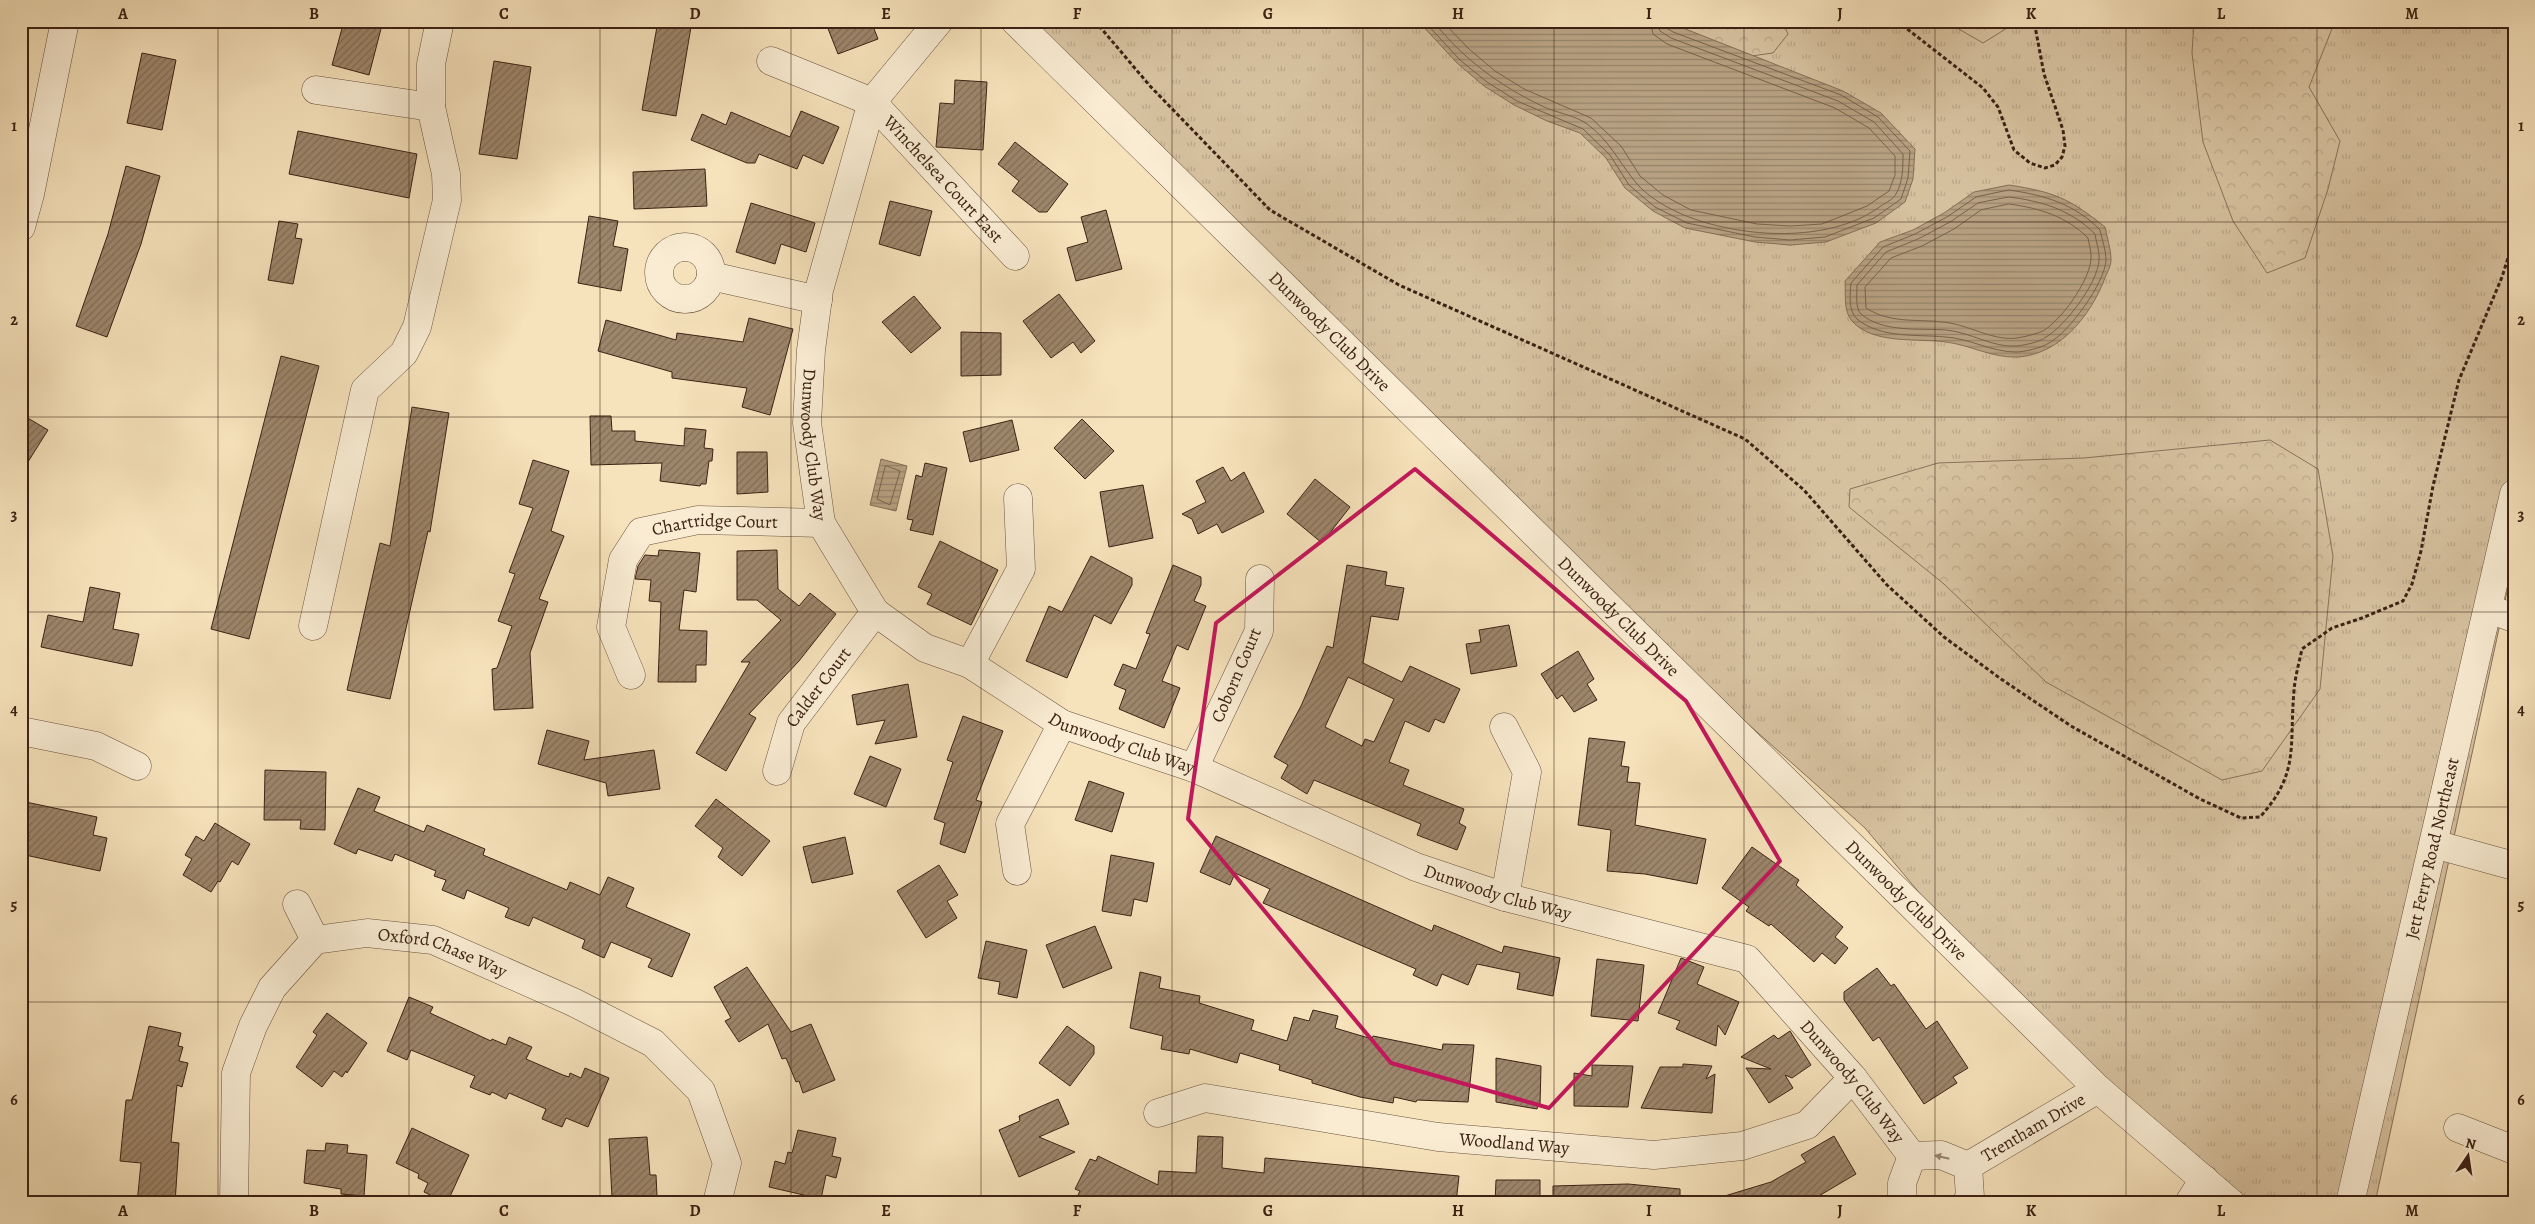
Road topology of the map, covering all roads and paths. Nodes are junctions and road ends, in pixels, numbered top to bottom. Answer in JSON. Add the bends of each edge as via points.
{"nodes":[{"id":1,"x":65,"y":21,"type":"edge"},
{"id":2,"x":440,"y":21,"type":"edge"},
{"id":3,"x":939,"y":21,"type":"edge"},
{"id":4,"x":1014,"y":21,"type":"edge"},
{"id":5,"x":1094,"y":21,"type":"edge"},
{"id":6,"x":1897,"y":21,"type":"edge"},
{"id":7,"x":2034,"y":21,"type":"edge"},
{"id":8,"x":771,"y":62,"type":"dead end"},
{"id":9,"x":316,"y":90,"type":"dead end"},
{"id":10,"x":872,"y":102,"type":"junction"},
{"id":11,"x":431,"y":107,"type":"junction"},
{"id":12,"x":32,"y":118,"type":"edge"},
{"id":13,"x":21,"y":227,"type":"edge"},
{"id":14,"x":2514,"y":239,"type":"edge"},
{"id":15,"x":1015,"y":256,"type":"dead end"},
{"id":16,"x":711,"y":276,"type":"dead end"},
{"id":17,"x":818,"y":300,"type":"junction"},
{"id":18,"x":2514,"y":494,"type":"edge"},
{"id":19,"x":1018,"y":498,"type":"dead end"},
{"id":20,"x":821,"y":523,"type":"junction"},
{"id":21,"x":1260,"y":579,"type":"dead end"},
{"id":22,"x":875,"y":612,"type":"junction"},
{"id":23,"x":2501,"y":613,"type":"edge"},
{"id":24,"x":312,"y":626,"type":"dead end"},
{"id":25,"x":970,"y":664,"type":"junction"},
{"id":26,"x":631,"y":675,"type":"dead end"},
{"id":27,"x":1062,"y":724,"type":"junction"},
{"id":28,"x":1504,"y":727,"type":"dead end"},
{"id":29,"x":21,"y":731,"type":"edge"},
{"id":30,"x":137,"y":766,"type":"dead end"},
{"id":31,"x":1194,"y":768,"type":"junction"},
{"id":32,"x":777,"y":771,"type":"dead end"},
{"id":33,"x":2434,"y":844,"type":"junction"},
{"id":34,"x":2514,"y":866,"type":"edge"},
{"id":35,"x":1017,"y":871,"type":"dead end"},
{"id":36,"x":1505,"y":897,"type":"junction"},
{"id":37,"x":297,"y":904,"type":"dead end"},
{"id":38,"x":315,"y":940,"type":"junction"},
{"id":39,"x":1853,"y":1078,"type":"junction"},
{"id":40,"x":2098,"y":1089,"type":"junction"},
{"id":41,"x":1158,"y":1113,"type":"dead end"},
{"id":42,"x":2458,"y":1128,"type":"dead end"},
{"id":43,"x":2514,"y":1150,"type":"edge"},
{"id":44,"x":1912,"y":1156,"type":"junction"},
{"id":45,"x":1968,"y":1166,"type":"junction"},
{"id":46,"x":2204,"y":1179,"type":"junction"},
{"id":47,"x":234,"y":1203,"type":"edge"},
{"id":48,"x":717,"y":1203,"type":"edge"},
{"id":49,"x":1902,"y":1203,"type":"edge"},
{"id":50,"x":1966,"y":1203,"type":"edge"},
{"id":51,"x":2189,"y":1203,"type":"edge"},
{"id":52,"x":2231,"y":1203,"type":"edge"},
{"id":53,"x":2350,"y":1203,"type":"edge"}],
"edges":[{"from":1,"to":12,"type":"street"},
{"from":2,"to":11,"type":"street","via":[[432,64]]},
{"from":3,"to":10,"type":"street","name":"Dunwoody Club Way"},
{"from":4,"to":40,"type":"street","name":"Dunwoody Club Drive"},
{"from":5,"to":14,"type":"path","via":[[1150,86],[1270,210],[1399,284],[1745,439],[1804,490],[1887,585],[1944,637],[2071,726],[2200,799],[2241,818],[2260,818],[2276,800],[2289,774],[2294,689],[2302,649],[2332,628],[2403,600],[2412,584],[2458,380],[2502,277]]},
{"from":6,"to":7,"type":"path","via":[[1982,88],[1998,107],[2014,150],[2030,163],[2045,168],[2055,165],[2062,157],[2064,138],[2044,74]]},
{"from":8,"to":10,"type":"street"},
{"from":9,"to":11,"type":"street"},
{"from":10,"to":15,"type":"street","name":"Winchelsea Court East"},
{"from":10,"to":17,"type":"street","name":"Dunwoody Club Way"},
{"from":11,"to":24,"type":"street","via":[[446,174],[444,209],[417,327],[404,353],[365,390]]},
{"from":12,"to":13,"type":"street","via":[[30,194]]},
{"from":16,"to":17,"type":"street"},
{"from":17,"to":20,"type":"street","name":"Dunwoody Club Way","via":[[811,350],[807,423]]},
{"from":18,"to":23,"type":"street","name":"Jett Ferry Road Northeast"},
{"from":19,"to":25,"type":"street","via":[[1021,570]]},
{"from":20,"to":22,"type":"street","name":"Dunwoody Club Way"},
{"from":20,"to":26,"type":"street","name":"Chartridge Court","via":[[698,520],[641,532],[623,560],[611,627]]},
{"from":21,"to":31,"type":"street","name":"Coborn Court","via":[[1259,630]]},
{"from":22,"to":25,"type":"street","name":"Dunwoody Club Way","via":[[925,648]]},
{"from":22,"to":32,"type":"street","name":"Calder Court","via":[[791,723]]},
{"from":23,"to":33,"type":"street","name":"Jett Ferry Road Northeast"},
{"from":25,"to":27,"type":"street","name":"Dunwoody Club Way"},
{"from":27,"to":31,"type":"street","name":"Dunwoody Club Way"},
{"from":27,"to":35,"type":"street","via":[[1010,824]]},
{"from":28,"to":36,"type":"street","via":[[1528,772]]},
{"from":29,"to":30,"type":"street","via":[[96,746]]},
{"from":31,"to":36,"type":"street","name":"Dunwoody Club Way","via":[[1416,867]]},
{"from":33,"to":34,"type":"street"},
{"from":33,"to":53,"type":"street","name":"Jett Ferry Road Northeast"},
{"from":36,"to":39,"type":"street","name":"Dunwoody Club Way","via":[[1746,959]]},
{"from":37,"to":38,"type":"street"},
{"from":38,"to":47,"type":"street","via":[[272,988],[253,1026],[236,1073]]},
{"from":38,"to":48,"type":"street","name":"Oxford Chase Way","via":[[367,933],[433,940],[573,1002],[653,1043],[701,1091],[727,1163]]},
{"from":39,"to":41,"type":"street","name":"Woodland Way","via":[[1807,1125],[1742,1146],[1654,1155],[1438,1137],[1205,1098]]},
{"from":39,"to":44,"type":"street","name":"Dunwoody Club Way"},
{"from":40,"to":45,"type":"street","name":"Trentham Drive"},
{"from":40,"to":46,"type":"street","name":"Dunwoody Club Drive"},
{"from":42,"to":43,"type":"street"},
{"from":45,"to":44,"type":"street","name":"Dunwoody Club Way","one_way":true,"via":[[1941,1155]]},
{"from":44,"to":49,"type":"street","name":"Dunwoody Club Way","via":[[1902,1183]]},
{"from":45,"to":50,"type":"street","via":[[1970,1197]]},
{"from":46,"to":51,"type":"street"},
{"from":46,"to":52,"type":"street","name":"Dunwoody Club Drive"}]}
